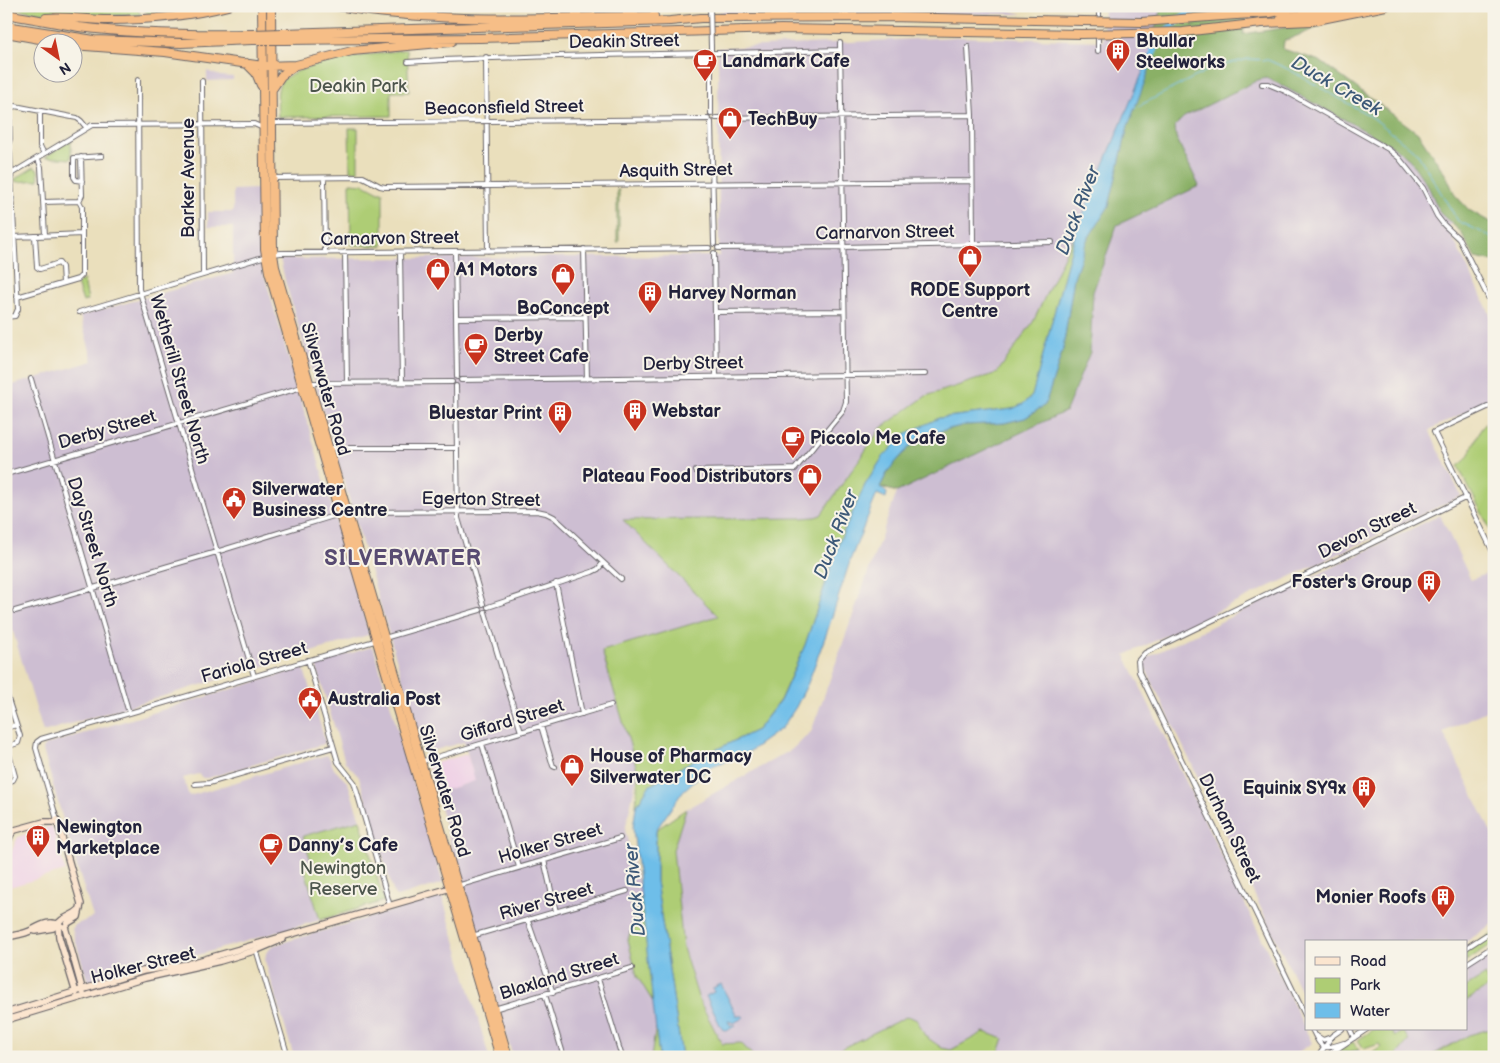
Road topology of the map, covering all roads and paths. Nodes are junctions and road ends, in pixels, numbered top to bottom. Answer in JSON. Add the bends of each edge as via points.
{"nodes":[{"id":1,"x":220,"y":6,"type":"edge"},
{"id":2,"x":228,"y":6,"type":"edge"},
{"id":3,"x":262,"y":6,"type":"edge"},
{"id":4,"x":271,"y":6,"type":"edge"},
{"id":5,"x":338,"y":6,"type":"edge"},
{"id":6,"x":710,"y":6,"type":"edge"},
{"id":7,"x":1099,"y":6,"type":"edge"},
{"id":8,"x":1280,"y":6,"type":"edge"},
{"id":9,"x":1304,"y":6,"type":"edge"},
{"id":10,"x":1347,"y":6,"type":"edge"},
{"id":11,"x":1386,"y":6,"type":"edge"},
{"id":12,"x":1271,"y":10,"type":"junction"},
{"id":13,"x":6,"y":14,"type":"edge"},
{"id":14,"x":186,"y":14,"type":"junction"},
{"id":15,"x":1099,"y":16,"type":"dead end"},
{"id":16,"x":701,"y":18,"type":"junction"},
{"id":17,"x":34,"y":19,"type":"junction"},
{"id":18,"x":1262,"y":23,"type":"junction"},
{"id":19,"x":6,"y":26,"type":"edge"},
{"id":20,"x":6,"y":33,"type":"edge"},
{"id":21,"x":283,"y":36,"type":"junction"},
{"id":22,"x":252,"y":37,"type":"junction"},
{"id":23,"x":32,"y":38,"type":"edge"},
{"id":24,"x":480,"y":38,"type":"junction"},
{"id":25,"x":1098,"y":38,"type":"dead end"},
{"id":26,"x":840,"y":43,"type":"dead end"},
{"id":27,"x":82,"y":46,"type":"edge"},
{"id":28,"x":968,"y":47,"type":"dead end"},
{"id":29,"x":840,"y":50,"type":"junction"},
{"id":30,"x":1098,"y":50,"type":"dead end"},
{"id":31,"x":711,"y":54,"type":"junction"},
{"id":32,"x":486,"y":57,"type":"junction"},
{"id":33,"x":246,"y":62,"type":"junction"},
{"id":34,"x":408,"y":62,"type":"dead end"},
{"id":35,"x":296,"y":65,"type":"junction"},
{"id":36,"x":263,"y":66,"type":"junction"},
{"id":37,"x":272,"y":66,"type":"junction"},
{"id":38,"x":138,"y":80,"type":"dead end"},
{"id":39,"x":202,"y":81,"type":"dead end"},
{"id":40,"x":1262,"y":84,"type":"dead end"},
{"id":41,"x":272,"y":90,"type":"junction"},
{"id":42,"x":264,"y":94,"type":"junction"},
{"id":43,"x":40,"y":110,"type":"junction"},
{"id":44,"x":711,"y":114,"type":"junction"},
{"id":45,"x":972,"y":115,"type":"junction"},
{"id":46,"x":841,"y":117,"type":"junction"},
{"id":47,"x":716,"y":118,"type":"junction"},
{"id":48,"x":709,"y":121,"type":"junction"},
{"id":49,"x":486,"y":122,"type":"junction"},
{"id":50,"x":272,"y":123,"type":"junction"},
{"id":51,"x":138,"y":124,"type":"junction"},
{"id":52,"x":202,"y":124,"type":"junction"},
{"id":53,"x":86,"y":127,"type":"junction"},
{"id":54,"x":264,"y":129,"type":"junction"},
{"id":55,"x":7,"y":146,"type":"edge"},
{"id":56,"x":44,"y":154,"type":"junction"},
{"id":57,"x":102,"y":156,"type":"dead end"},
{"id":58,"x":81,"y":157,"type":"junction"},
{"id":59,"x":38,"y":159,"type":"junction"},
{"id":60,"x":74,"y":166,"type":"junction"},
{"id":61,"x":82,"y":166,"type":"junction"},
{"id":62,"x":10,"y":174,"type":"junction"},
{"id":63,"x":272,"y":178,"type":"junction"},
{"id":64,"x":324,"y":178,"type":"junction"},
{"id":65,"x":82,"y":180,"type":"junction"},
{"id":66,"x":972,"y":180,"type":"junction"},
{"id":67,"x":842,"y":182,"type":"junction"},
{"id":68,"x":713,"y":184,"type":"junction"},
{"id":69,"x":487,"y":186,"type":"junction"},
{"id":70,"x":79,"y":201,"type":"junction"},
{"id":71,"x":44,"y":202,"type":"junction"},
{"id":72,"x":82,"y":234,"type":"junction"},
{"id":73,"x":45,"y":235,"type":"junction"},
{"id":74,"x":34,"y":236,"type":"junction"},
{"id":75,"x":14,"y":237,"type":"junction"},
{"id":76,"x":1052,"y":242,"type":"dead end"},
{"id":77,"x":714,"y":244,"type":"junction"},
{"id":78,"x":973,"y":244,"type":"junction"},
{"id":79,"x":843,"y":247,"type":"junction"},
{"id":80,"x":709,"y":248,"type":"junction"},
{"id":81,"x":718,"y":248,"type":"junction"},
{"id":82,"x":584,"y":249,"type":"junction"},
{"id":83,"x":14,"y":250,"type":"junction"},
{"id":84,"x":6,"y":251,"type":"edge"},
{"id":85,"x":454,"y":251,"type":"junction"},
{"id":86,"x":488,"y":251,"type":"junction"},
{"id":87,"x":325,"y":252,"type":"junction"},
{"id":88,"x":345,"y":252,"type":"junction"},
{"id":89,"x":400,"y":252,"type":"junction"},
{"id":90,"x":714,"y":253,"type":"junction"},
{"id":91,"x":269,"y":255,"type":"junction"},
{"id":92,"x":203,"y":275,"type":"junction"},
{"id":93,"x":63,"y":283,"type":"junction"},
{"id":94,"x":140,"y":293,"type":"junction"},
{"id":95,"x":17,"y":297,"type":"junction"},
{"id":96,"x":1494,"y":310,"type":"edge"},
{"id":97,"x":844,"y":311,"type":"junction"},
{"id":98,"x":79,"y":312,"type":"dead end"},
{"id":99,"x":715,"y":312,"type":"junction"},
{"id":100,"x":6,"y":317,"type":"edge"},
{"id":101,"x":585,"y":317,"type":"junction"},
{"id":102,"x":456,"y":318,"type":"junction"},
{"id":103,"x":925,"y":374,"type":"dead end"},
{"id":104,"x":846,"y":375,"type":"junction"},
{"id":105,"x":457,"y":377,"type":"junction"},
{"id":106,"x":716,"y":377,"type":"junction"},
{"id":107,"x":31,"y":379,"type":"dead end"},
{"id":108,"x":587,"y":379,"type":"junction"},
{"id":109,"x":461,"y":380,"type":"junction"},
{"id":110,"x":402,"y":381,"type":"junction"},
{"id":111,"x":348,"y":382,"type":"junction"},
{"id":112,"x":452,"y":382,"type":"junction"},
{"id":113,"x":305,"y":385,"type":"junction"},
{"id":114,"x":456,"y":386,"type":"junction"},
{"id":115,"x":1494,"y":404,"type":"edge"},
{"id":116,"x":179,"y":422,"type":"junction"},
{"id":117,"x":328,"y":448,"type":"junction"},
{"id":118,"x":457,"y":448,"type":"junction"},
{"id":119,"x":54,"y":459,"type":"junction"},
{"id":120,"x":696,"y":471,"type":"dead end"},
{"id":121,"x":6,"y":474,"type":"edge"},
{"id":122,"x":1467,"y":497,"type":"junction"},
{"id":123,"x":458,"y":511,"type":"junction"},
{"id":124,"x":343,"y":513,"type":"junction"},
{"id":125,"x":217,"y":552,"type":"junction"},
{"id":126,"x":1494,"y":554,"type":"edge"},
{"id":127,"x":603,"y":563,"type":"junction"},
{"id":128,"x":621,"y":579,"type":"dead end"},
{"id":129,"x":556,"y":584,"type":"junction"},
{"id":130,"x":93,"y":588,"type":"junction"},
{"id":131,"x":482,"y":604,"type":"junction"},
{"id":132,"x":488,"y":607,"type":"junction"},
{"id":133,"x":480,"y":610,"type":"junction"},
{"id":134,"x":15,"y":611,"type":"dead end"},
{"id":135,"x":485,"y":612,"type":"junction"},
{"id":136,"x":380,"y":638,"type":"junction"},
{"id":137,"x":1145,"y":653,"type":"joint"},
{"id":138,"x":308,"y":660,"type":"junction"},
{"id":139,"x":254,"y":676,"type":"junction"},
{"id":140,"x":6,"y":694,"type":"edge"},
{"id":141,"x":611,"y":705,"type":"dead end"},
{"id":142,"x":129,"y":713,"type":"junction"},
{"id":143,"x":582,"y":714,"type":"junction"},
{"id":144,"x":16,"y":725,"type":"junction"},
{"id":145,"x":541,"y":726,"type":"junction"},
{"id":146,"x":6,"y":728,"type":"edge"},
{"id":147,"x":521,"y":732,"type":"junction"},
{"id":148,"x":482,"y":744,"type":"junction"},
{"id":149,"x":6,"y":747,"type":"edge"},
{"id":150,"x":333,"y":747,"type":"junction"},
{"id":151,"x":420,"y":762,"type":"junction"},
{"id":152,"x":555,"y":767,"type":"dead end"},
{"id":153,"x":6,"y":783,"type":"edge"},
{"id":154,"x":195,"y":784,"type":"dead end"},
{"id":155,"x":55,"y":823,"type":"junction"},
{"id":156,"x":620,"y":838,"type":"dead end"},
{"id":157,"x":6,"y":846,"type":"edge"},
{"id":158,"x":544,"y":860,"type":"junction"},
{"id":159,"x":519,"y":868,"type":"junction"},
{"id":160,"x":454,"y":887,"type":"junction"},
{"id":161,"x":627,"y":891,"type":"dead end"},
{"id":162,"x":390,"y":906,"type":"junction"},
{"id":163,"x":81,"y":908,"type":"junction"},
{"id":164,"x":556,"y":912,"type":"junction"},
{"id":165,"x":528,"y":920,"type":"junction"},
{"id":166,"x":58,"y":924,"type":"junction"},
{"id":167,"x":65,"y":927,"type":"junction"},
{"id":168,"x":1494,"y":930,"type":"edge"},
{"id":169,"x":472,"y":936,"type":"junction"},
{"id":170,"x":6,"y":937,"type":"edge"},
{"id":171,"x":1494,"y":946,"type":"edge"},
{"id":172,"x":256,"y":947,"type":"junction"},
{"id":173,"x":1468,"y":947,"type":"edge"},
{"id":174,"x":1468,"y":963,"type":"edge"},
{"id":175,"x":632,"y":968,"type":"dead end"},
{"id":176,"x":598,"y":979,"type":"junction"},
{"id":177,"x":82,"y":988,"type":"junction"},
{"id":178,"x":75,"y":990,"type":"junction"},
{"id":179,"x":553,"y":993,"type":"junction"},
{"id":180,"x":546,"y":995,"type":"junction"},
{"id":181,"x":84,"y":996,"type":"junction"},
{"id":182,"x":77,"y":998,"type":"junction"},
{"id":183,"x":494,"y":1010,"type":"junction"},
{"id":184,"x":6,"y":1012,"type":"edge"},
{"id":185,"x":1305,"y":1014,"type":"edge"},
{"id":186,"x":6,"y":1020,"type":"edge"},
{"id":187,"x":1312,"y":1030,"type":"edge"},
{"id":188,"x":1341,"y":1030,"type":"edge"},
{"id":189,"x":1350,"y":1030,"type":"edge"},
{"id":190,"x":1366,"y":1030,"type":"edge"},
{"id":191,"x":1335,"y":1034,"type":"junction"},
{"id":192,"x":1315,"y":1035,"type":"junction"},
{"id":193,"x":1353,"y":1039,"type":"junction"},
{"id":194,"x":1317,"y":1041,"type":"junction"},
{"id":195,"x":1325,"y":1046,"type":"junction"},
{"id":196,"x":1318,"y":1056,"type":"edge"},
{"id":197,"x":288,"y":1057,"type":"edge"},
{"id":198,"x":500,"y":1057,"type":"edge"},
{"id":199,"x":508,"y":1057,"type":"edge"},
{"id":200,"x":564,"y":1057,"type":"edge"},
{"id":201,"x":622,"y":1057,"type":"edge"},
{"id":202,"x":1325,"y":1057,"type":"edge"}],
"edges":[{"from":1,"to":14,"type":"highway"},
{"from":2,"to":14,"type":"highway"},
{"from":3,"to":36,"type":"highway","name":"Silverwater Road"},
{"from":4,"to":37,"type":"highway","name":"Silverwater Road"},
{"from":5,"to":16,"type":"highway","via":[[432,18]]},
{"from":6,"to":31,"type":"street","bridge":true},
{"from":7,"to":15,"type":"street"},
{"from":8,"to":12,"type":"highway"},
{"from":9,"to":12,"type":"highway"},
{"from":10,"to":18,"type":"highway"},
{"from":11,"to":18,"type":"highway","via":[[1312,20]]},
{"from":12,"to":16,"type":"highway","bridge":true,"via":[[1141,22],[887,17]]},
{"from":13,"to":17,"type":"highway"},
{"from":14,"to":17,"type":"highway","via":[[109,20]]},
{"from":16,"to":21,"type":"highway"},
{"from":17,"to":22,"type":"highway","via":[[114,30]]},
{"from":18,"to":24,"type":"highway","bridge":true,"via":[[1183,32],[1082,34],[781,29]]},
{"from":19,"to":22,"type":"highway","via":[[94,40],[181,44]]},
{"from":20,"to":23,"type":"highway"},
{"from":21,"to":22,"type":"highway","bridge":true},
{"from":21,"to":24,"type":"highway"},
{"from":24,"to":35,"type":"highway","via":[[352,51]]},
{"from":25,"to":30,"type":"street"},
{"from":26,"to":29,"type":"street"},
{"from":27,"to":33,"type":"highway"},
{"from":28,"to":45,"type":"street"},
{"from":29,"to":31,"type":"street","name":"Deakin Street"},
{"from":29,"to":46,"type":"street"},
{"from":31,"to":32,"type":"street","name":"Deakin Street"},
{"from":31,"to":44,"type":"street"},
{"from":32,"to":34,"type":"street","name":"Deakin Street"},
{"from":32,"to":49,"type":"street"},
{"from":33,"to":36,"type":"highway"},
{"from":33,"to":42,"type":"highway","via":[[258,78]]},
{"from":35,"to":37,"type":"highway"},
{"from":35,"to":41,"type":"highway","via":[[281,76]]},
{"from":36,"to":37,"type":"highway"},
{"from":36,"to":42,"type":"highway","name":"Silverwater Road"},
{"from":37,"to":41,"type":"highway","name":"Silverwater Road"},
{"from":38,"to":51,"type":"street","name":"Wetherill Street North"},
{"from":39,"to":52,"type":"street","name":"Barker Avenue"},
{"from":40,"to":96,"type":"street","via":[[1285,91],[1399,158],[1423,188],[1440,221],[1460,239]]},
{"from":41,"to":50,"type":"highway","name":"Silverwater Road"},
{"from":42,"to":54,"type":"highway","name":"Silverwater Road"},
{"from":43,"to":53,"type":"street","via":[[77,118]]},
{"from":43,"to":55,"type":"street","via":[[11,106]]},
{"from":43,"to":56,"type":"street","via":[[40,146]]},
{"from":44,"to":47,"type":"street"},
{"from":44,"to":48,"type":"street"},
{"from":45,"to":46,"type":"street"},
{"from":45,"to":66,"type":"street"},
{"from":46,"to":47,"type":"street"},
{"from":46,"to":67,"type":"street"},
{"from":47,"to":48,"type":"street","via":[[714,122]]},
{"from":48,"to":49,"type":"street","name":"Beaconsfield Street"},
{"from":48,"to":68,"type":"street"},
{"from":49,"to":50,"type":"street","name":"Beaconsfield Street"},
{"from":49,"to":69,"type":"street"},
{"from":50,"to":63,"type":"highway","name":"Silverwater Road"},
{"from":51,"to":52,"type":"street"},
{"from":51,"to":53,"type":"street"},
{"from":51,"to":94,"type":"street","name":"Wetherill Street North"},
{"from":52,"to":54,"type":"street","via":[[254,124]]},
{"from":52,"to":92,"type":"street","name":"Barker Avenue"},
{"from":53,"to":56,"type":"street"},
{"from":54,"to":91,"type":"highway","name":"Silverwater Road"},
{"from":55,"to":62,"type":"street"},
{"from":56,"to":59,"type":"street"},
{"from":57,"to":58,"type":"street"},
{"from":58,"to":60,"type":"street","via":[[74,158]]},
{"from":58,"to":61,"type":"street"},
{"from":59,"to":62,"type":"street"},
{"from":59,"to":71,"type":"street"},
{"from":60,"to":61,"type":"street"},
{"from":60,"to":65,"type":"street","via":[[75,179]]},
{"from":61,"to":65,"type":"street"},
{"from":62,"to":75,"type":"street"},
{"from":63,"to":64,"type":"street"},
{"from":63,"to":91,"type":"highway","name":"Silverwater Road"},
{"from":64,"to":69,"type":"street","name":"Asquith Street","via":[[363,177],[380,186]]},
{"from":64,"to":87,"type":"street"},
{"from":65,"to":70,"type":"street"},
{"from":66,"to":67,"type":"street","name":"Asquith Street"},
{"from":66,"to":78,"type":"street"},
{"from":67,"to":68,"type":"street","name":"Asquith Street"},
{"from":67,"to":79,"type":"street"},
{"from":68,"to":69,"type":"street","name":"Asquith Street"},
{"from":68,"to":77,"type":"street"},
{"from":69,"to":86,"type":"street"},
{"from":70,"to":71,"type":"street"},
{"from":70,"to":72,"type":"street","via":[[82,206]]},
{"from":71,"to":73,"type":"street"},
{"from":72,"to":73,"type":"street"},
{"from":72,"to":93,"type":"street","via":[[82,275]]},
{"from":73,"to":74,"type":"street"},
{"from":74,"to":75,"type":"street"},
{"from":74,"to":93,"type":"street","via":[[37,267],[40,269],[59,263]]},
{"from":75,"to":83,"type":"street"},
{"from":76,"to":78,"type":"street","name":"Carnarvon Street"},
{"from":77,"to":80,"type":"street"},
{"from":77,"to":81,"type":"street"},
{"from":78,"to":79,"type":"street","name":"Carnarvon Street"},
{"from":79,"to":81,"type":"street","name":"Carnarvon Street"},
{"from":79,"to":97,"type":"street"},
{"from":80,"to":82,"type":"street","name":"Carnarvon Street"},
{"from":80,"to":90,"type":"street"},
{"from":81,"to":90,"type":"street"},
{"from":82,"to":86,"type":"street","name":"Carnarvon Street"},
{"from":82,"to":101,"type":"street"},
{"from":83,"to":84,"type":"street"},
{"from":83,"to":95,"type":"street"},
{"from":85,"to":86,"type":"street","name":"Carnarvon Street"},
{"from":85,"to":89,"type":"street","name":"Carnarvon Street"},
{"from":85,"to":102,"type":"street"},
{"from":87,"to":88,"type":"street","name":"Carnarvon Street"},
{"from":87,"to":91,"type":"street","name":"Carnarvon Street"},
{"from":88,"to":89,"type":"street","name":"Carnarvon Street"},
{"from":88,"to":111,"type":"street"},
{"from":89,"to":110,"type":"street"},
{"from":90,"to":99,"type":"street"},
{"from":91,"to":92,"type":"street","name":"Carnarvon Street"},
{"from":91,"to":113,"type":"highway","name":"Silverwater Road"},
{"from":92,"to":94,"type":"street","name":"Carnarvon Street"},
{"from":93,"to":95,"type":"street"},
{"from":94,"to":98,"type":"street","name":"Carnarvon Street"},
{"from":94,"to":116,"type":"street","name":"Wetherill Street North"},
{"from":95,"to":100,"type":"street","via":[[16,315]]},
{"from":97,"to":99,"type":"street"},
{"from":97,"to":104,"type":"street"},
{"from":99,"to":106,"type":"street"},
{"from":101,"to":102,"type":"street"},
{"from":101,"to":108,"type":"street"},
{"from":102,"to":105,"type":"street"},
{"from":103,"to":104,"type":"street","name":"Derby Street"},
{"from":104,"to":106,"type":"street","name":"Derby Street"},
{"from":104,"to":120,"type":"street","via":[[843,411],[795,470]]},
{"from":105,"to":109,"type":"street"},
{"from":105,"to":112,"type":"street"},
{"from":106,"to":108,"type":"street","name":"Derby Street"},
{"from":107,"to":119,"type":"street","name":"Day Street North"},
{"from":108,"to":109,"type":"street","name":"Derby Street"},
{"from":109,"to":114,"type":"street"},
{"from":110,"to":111,"type":"street","name":"Derby Street"},
{"from":110,"to":112,"type":"street","name":"Derby Street"},
{"from":111,"to":113,"type":"street","name":"Derby Street"},
{"from":112,"to":114,"type":"street"},
{"from":113,"to":116,"type":"street","name":"Derby Street"},
{"from":113,"to":117,"type":"highway","name":"Silverwater Road"},
{"from":113,"to":124,"type":"highway","name":"Silverwater Road"},
{"from":114,"to":118,"type":"street"},
{"from":115,"to":122,"type":"street","via":[[1434,432]]},
{"from":116,"to":119,"type":"street","name":"Derby Street"},
{"from":116,"to":125,"type":"street","name":"Wetherill Street North"},
{"from":117,"to":118,"type":"street"},
{"from":117,"to":124,"type":"highway","name":"Silverwater Road"},
{"from":118,"to":123,"type":"street"},
{"from":119,"to":121,"type":"street","name":"Derby Street"},
{"from":119,"to":130,"type":"street","name":"Day Street North"},
{"from":122,"to":126,"type":"street"},
{"from":122,"to":137,"type":"street","name":"Devon Street"},
{"from":123,"to":124,"type":"street","name":"Egerton Street"},
{"from":123,"to":127,"type":"street","name":"Egerton Street","via":[[546,513]]},
{"from":123,"to":131,"type":"street","via":[[459,525]]},
{"from":124,"to":125,"type":"street","name":"Egerton Street"},
{"from":124,"to":136,"type":"highway","name":"Silverwater Road"},
{"from":125,"to":130,"type":"street","name":"Egerton Street"},
{"from":125,"to":139,"type":"street","name":"Wetherill Street North"},
{"from":127,"to":128,"type":"street","name":"Egerton Street"},
{"from":127,"to":129,"type":"street","via":[[595,571]]},
{"from":129,"to":132,"type":"street"},
{"from":129,"to":143,"type":"street"},
{"from":130,"to":134,"type":"street","name":"Egerton Street"},
{"from":130,"to":142,"type":"street","name":"Day Street North"},
{"from":131,"to":132,"type":"street"},
{"from":131,"to":133,"type":"street"},
{"from":132,"to":135,"type":"street"},
{"from":133,"to":135,"type":"street"},
{"from":133,"to":136,"type":"street","name":"Fariola Street"},
{"from":135,"to":147,"type":"street"},
{"from":136,"to":138,"type":"street","name":"Fariola Street"},
{"from":136,"to":151,"type":"highway","name":"Silverwater Road"},
{"from":136,"to":160,"type":"highway","name":"Silverwater Road"},
{"from":137,"to":185,"type":"street","name":"Durham Street","via":[[1138,661],[1139,672]]},
{"from":138,"to":139,"type":"street","name":"Fariola Street"},
{"from":138,"to":150,"type":"street"},
{"from":139,"to":142,"type":"street","name":"Fariola Street"},
{"from":140,"to":144,"type":"street"},
{"from":141,"to":143,"type":"street","name":"Giffard Street"},
{"from":142,"to":155,"type":"street","name":"Fariola Street","via":[[37,742]]},
{"from":143,"to":145,"type":"street","name":"Giffard Street"},
{"from":144,"to":146,"type":"street"},
{"from":144,"to":149,"type":"street","via":[[19,741]]},
{"from":145,"to":147,"type":"street","name":"Giffard Street"},
{"from":145,"to":152,"type":"street","via":[[552,766]]},
{"from":147,"to":148,"type":"street","name":"Giffard Street"},
{"from":148,"to":151,"type":"street","name":"Giffard Street"},
{"from":148,"to":159,"type":"street"},
{"from":149,"to":153,"type":"street","via":[[15,776]]},
{"from":150,"to":154,"type":"street","via":[[209,783]]},
{"from":150,"to":162,"type":"street","via":[[338,765],[354,782]]},
{"from":151,"to":160,"type":"highway","name":"Silverwater Road"},
{"from":155,"to":157,"type":"main road","via":[[18,828],[12,832]]},
{"from":155,"to":163,"type":"main road"},
{"from":156,"to":158,"type":"street","name":"Holker Street"},
{"from":158,"to":159,"type":"street","name":"Holker Street"},
{"from":158,"to":164,"type":"street"},
{"from":159,"to":160,"type":"street","name":"Holker Street"},
{"from":160,"to":162,"type":"main road","name":"Holker Street"},
{"from":160,"to":169,"type":"highway","name":"Silverwater Road"},
{"from":160,"to":198,"type":"highway","name":"Silverwater Road"},
{"from":161,"to":164,"type":"street","name":"River Street"},
{"from":162,"to":172,"type":"main road","name":"Holker Street"},
{"from":163,"to":166,"type":"main road"},
{"from":163,"to":167,"type":"main road","via":[[78,917]]},
{"from":164,"to":165,"type":"street","name":"River Street"},
{"from":165,"to":169,"type":"street","name":"River Street"},
{"from":165,"to":179,"type":"street"},
{"from":166,"to":167,"type":"main road"},
{"from":166,"to":170,"type":"main road","via":[[49,923]]},
{"from":166,"to":178,"type":"main road"},
{"from":167,"to":177,"type":"main road"},
{"from":168,"to":173,"type":"street"},
{"from":169,"to":183,"type":"highway","name":"Silverwater Road"},
{"from":171,"to":174,"type":"street"},
{"from":172,"to":177,"type":"main road","name":"Holker Street","via":[[188,964],[143,971]]},
{"from":172,"to":181,"type":"main road","name":"Holker Street","via":[[198,967]]},
{"from":172,"to":197,"type":"street"},
{"from":175,"to":176,"type":"street","name":"Blaxland Street"},
{"from":176,"to":179,"type":"street","name":"Blaxland Street"},
{"from":176,"to":201,"type":"street"},
{"from":177,"to":178,"type":"main road","name":"Holker Street"},
{"from":177,"to":181,"type":"main road"},
{"from":178,"to":182,"type":"main road"},
{"from":178,"to":184,"type":"main road","name":"Holker Street"},
{"from":179,"to":180,"type":"street","name":"Blaxland Street"},
{"from":180,"to":183,"type":"street","name":"Blaxland Street"},
{"from":180,"to":200,"type":"street"},
{"from":181,"to":182,"type":"main road","name":"Holker Street"},
{"from":182,"to":186,"type":"main road","name":"Holker Street"},
{"from":183,"to":199,"type":"highway","name":"Silverwater Road"},
{"from":187,"to":192,"type":"street"},
{"from":188,"to":191,"type":"street"},
{"from":189,"to":193,"type":"street"},
{"from":190,"to":193,"type":"street"},
{"from":191,"to":192,"type":"street","via":[[1325,1040]]},
{"from":191,"to":195,"type":"street"},
{"from":192,"to":194,"type":"street"},
{"from":193,"to":195,"type":"street"},
{"from":193,"to":202,"type":"street"},
{"from":194,"to":195,"type":"street"},
{"from":194,"to":196,"type":"street"},
{"from":195,"to":196,"type":"street"}]}
